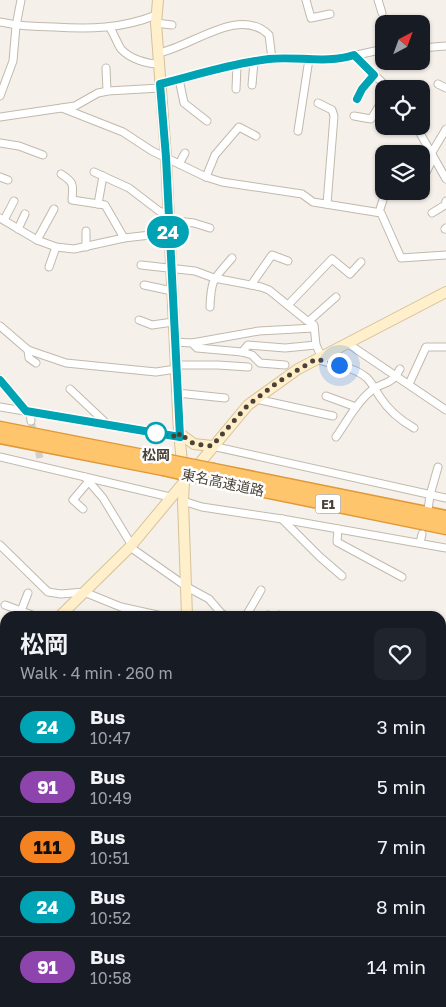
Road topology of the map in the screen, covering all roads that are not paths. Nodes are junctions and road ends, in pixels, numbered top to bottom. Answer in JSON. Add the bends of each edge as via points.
{"nodes":[{"id":1,"x":21,"y":0,"type":"edge"},
{"id":2,"x":158,"y":0,"type":"edge"},
{"id":3,"x":306,"y":0,"type":"edge"},
{"id":4,"x":380,"y":0,"type":"edge"},
{"id":5,"x":382,"y":13,"type":"dead end"},
{"id":6,"x":330,"y":14,"type":"dead end"},
{"id":7,"x":156,"y":19,"type":"junction"},
{"id":8,"x":0,"y":22,"type":"edge"},
{"id":9,"x":172,"y":25,"type":"dead end"},
{"id":10,"x":16,"y":26,"type":"junction"},
{"id":11,"x":110,"y":28,"type":"junction"},
{"id":12,"x":446,"y":46,"type":"edge"},
{"id":13,"x":430,"y":47,"type":"edge"},
{"id":14,"x":375,"y":51,"type":"edge"},
{"id":15,"x":158,"y":53,"type":"junction"},
{"id":16,"x":354,"y":55,"type":"junction"},
{"id":17,"x":272,"y":59,"type":"junction"},
{"id":18,"x":309,"y":59,"type":"junction"},
{"id":19,"x":254,"y":61,"type":"junction"},
{"id":20,"x":158,"y":64,"type":"junction"},
{"id":21,"x":237,"y":65,"type":"junction"},
{"id":22,"x":106,"y":68,"type":"dead end"},
{"id":23,"x":0,"y":71,"type":"edge"},
{"id":24,"x":10,"y":72,"type":"junction"},
{"id":25,"x":374,"y":75,"type":"junction"},
{"id":26,"x":178,"y":79,"type":"junction"},
{"id":27,"x":379,"y":80,"type":"edge"},
{"id":28,"x":438,"y":84,"type":"dead end"},
{"id":29,"x":252,"y":85,"type":"dead end"},
{"id":30,"x":160,"y":86,"type":"junction"},
{"id":31,"x":446,"y":88,"type":"edge"},
{"id":32,"x":236,"y":89,"type":"dead end"},
{"id":33,"x":107,"y":91,"type":"junction"},
{"id":34,"x":0,"y":96,"type":"edge"},
{"id":35,"x":357,"y":99,"type":"dead end"},
{"id":36,"x":318,"y":103,"type":"dead end"},
{"id":37,"x":62,"y":108,"type":"junction"},
{"id":38,"x":375,"y":113,"type":"edge"},
{"id":39,"x":354,"y":116,"type":"dead end"},
{"id":40,"x":0,"y":117,"type":"edge"},
{"id":41,"x":208,"y":121,"type":"dead end"},
{"id":42,"x":446,"y":129,"type":"edge"},
{"id":43,"x":298,"y":131,"type":"dead end"},
{"id":44,"x":421,"y":135,"type":"edge"},
{"id":45,"x":256,"y":136,"type":"dead end"},
{"id":46,"x":0,"y":143,"type":"edge"},
{"id":47,"x":185,"y":153,"type":"dead end"},
{"id":48,"x":43,"y":156,"type":"dead end"},
{"id":49,"x":432,"y":156,"type":"junction"},
{"id":50,"x":166,"y":157,"type":"junction"},
{"id":51,"x":430,"y":159,"type":"edge"},
{"id":52,"x":179,"y":164,"type":"junction"},
{"id":53,"x":94,"y":172,"type":"dead end"},
{"id":54,"x":61,"y":174,"type":"dead end"},
{"id":55,"x":103,"y":176,"type":"junction"},
{"id":56,"x":0,"y":177,"type":"edge"},
{"id":57,"x":206,"y":177,"type":"junction"},
{"id":58,"x":446,"y":179,"type":"edge"},
{"id":59,"x":8,"y":180,"type":"dead end"},
{"id":60,"x":383,"y":200,"type":"edge"},
{"id":61,"x":14,"y":201,"type":"dead end"},
{"id":62,"x":446,"y":201,"type":"edge"},
{"id":63,"x":98,"y":204,"type":"junction"},
{"id":64,"x":328,"y":204,"type":"junction"},
{"id":65,"x":54,"y":209,"type":"dead end"},
{"id":66,"x":379,"y":212,"type":"junction"},
{"id":67,"x":432,"y":213,"type":"dead end"},
{"id":68,"x":25,"y":214,"type":"dead end"},
{"id":69,"x":168,"y":217,"type":"junction"},
{"id":70,"x":2,"y":219,"type":"edge"},
{"id":71,"x":210,"y":228,"type":"dead end"},
{"id":72,"x":18,"y":229,"type":"junction"},
{"id":73,"x":86,"y":231,"type":"dead end"},
{"id":74,"x":168,"y":233,"type":"junction"},
{"id":75,"x":124,"y":238,"type":"junction"},
{"id":76,"x":37,"y":240,"type":"junction"},
{"id":77,"x":56,"y":247,"type":"junction"},
{"id":78,"x":86,"y":247,"type":"junction"},
{"id":79,"x":446,"y":255,"type":"edge"},
{"id":80,"x":232,"y":258,"type":"dead end"},
{"id":81,"x":288,"y":260,"type":"dead end"},
{"id":82,"x":361,"y":262,"type":"dead end"},
{"id":83,"x":141,"y":265,"type":"dead end"},
{"id":84,"x":50,"y":267,"type":"dead end"},
{"id":85,"x":171,"y":269,"type":"junction"},
{"id":86,"x":214,"y":278,"type":"junction"},
{"id":87,"x":251,"y":284,"type":"junction"},
{"id":88,"x":144,"y":285,"type":"dead end"},
{"id":89,"x":172,"y":291,"type":"junction"},
{"id":90,"x":444,"y":294,"type":"edge"},
{"id":91,"x":336,"y":297,"type":"dead end"},
{"id":92,"x":288,"y":305,"type":"junction"},
{"id":93,"x":210,"y":307,"type":"dead end"},
{"id":94,"x":139,"y":320,"type":"dead end"},
{"id":95,"x":309,"y":321,"type":"junction"},
{"id":96,"x":173,"y":322,"type":"junction"},
{"id":97,"x":0,"y":326,"type":"edge"},
{"id":98,"x":314,"y":328,"type":"junction"},
{"id":99,"x":175,"y":342,"type":"junction"},
{"id":100,"x":192,"y":342,"type":"junction"},
{"id":101,"x":347,"y":343,"type":"junction"},
{"id":102,"x":316,"y":345,"type":"junction"},
{"id":103,"x":446,"y":347,"type":"edge"},
{"id":104,"x":28,"y":350,"type":"junction"},
{"id":105,"x":242,"y":352,"type":"junction"},
{"id":106,"x":319,"y":358,"type":"junction"},
{"id":107,"x":36,"y":363,"type":"dead end"},
{"id":108,"x":285,"y":365,"type":"dead end"},
{"id":109,"x":176,"y":367,"type":"junction"},
{"id":110,"x":248,"y":367,"type":"dead end"},
{"id":111,"x":398,"y":372,"type":"junction"},
{"id":112,"x":0,"y":380,"type":"edge"},
{"id":113,"x":409,"y":384,"type":"junction"},
{"id":114,"x":374,"y":388,"type":"junction"},
{"id":115,"x":70,"y":389,"type":"dead end"},
{"id":116,"x":177,"y":393,"type":"junction"},
{"id":117,"x":326,"y":396,"type":"dead end"},
{"id":118,"x":225,"y":398,"type":"dead end"},
{"id":119,"x":256,"y":398,"type":"junction"},
{"id":120,"x":0,"y":407,"type":"edge"},
{"id":121,"x":356,"y":408,"type":"junction"},
{"id":122,"x":446,"y":410,"type":"edge"},
{"id":123,"x":28,"y":412,"type":"junction"},
{"id":124,"x":333,"y":416,"type":"dead end"},
{"id":125,"x":31,"y":421,"type":"tunnel mouth"},
{"id":126,"x":107,"y":424,"type":"junction"},
{"id":127,"x":0,"y":428,"type":"edge"},
{"id":128,"x":414,"y":428,"type":"dead end"},
{"id":129,"x":180,"y":435,"type":"junction"},
{"id":130,"x":0,"y":437,"type":"edge"},
{"id":131,"x":336,"y":437,"type":"dead end"},
{"id":132,"x":212,"y":446,"type":"junction"},
{"id":133,"x":0,"y":457,"type":"edge"},
{"id":134,"x":40,"y":458,"type":"tunnel mouth"},
{"id":135,"x":166,"y":465,"type":"junction"},
{"id":136,"x":42,"y":466,"type":"junction"},
{"id":137,"x":438,"y":467,"type":"dead end"},
{"id":138,"x":212,"y":475,"type":"junction"},
{"id":139,"x":87,"y":479,"type":"junction"},
{"id":140,"x":184,"y":481,"type":"junction"},
{"id":141,"x":430,"y":495,"type":"junction"},
{"id":142,"x":170,"y":497,"type":"junction"},
{"id":143,"x":446,"y":498,"type":"edge"},
{"id":144,"x":183,"y":501,"type":"junction"},
{"id":145,"x":83,"y":510,"type":"dead end"},
{"id":146,"x":428,"y":510,"type":"dead end"},
{"id":147,"x":446,"y":517,"type":"edge"},
{"id":148,"x":282,"y":519,"type":"junction"},
{"id":149,"x":446,"y":528,"type":"edge"},
{"id":150,"x":338,"y":529,"type":"junction"},
{"id":151,"x":422,"y":534,"type":"dead end"},
{"id":152,"x":420,"y":543,"type":"junction"},
{"id":153,"x":0,"y":545,"type":"edge"},
{"id":154,"x":131,"y":545,"type":"junction"},
{"id":155,"x":446,"y":548,"type":"edge"},
{"id":156,"x":342,"y":576,"type":"dead end"},
{"id":157,"x":402,"y":577,"type":"dead end"},
{"id":158,"x":187,"y":587,"type":"junction"},
{"id":159,"x":261,"y":590,"type":"dead end"},
{"id":160,"x":28,"y":592,"type":"dead end"},
{"id":161,"x":84,"y":592,"type":"junction"},
{"id":162,"x":5,"y":605,"type":"dead end"},
{"id":163,"x":21,"y":611,"type":"joint"},
{"id":164,"x":65,"y":611,"type":"edge"},
{"id":165,"x":139,"y":611,"type":"edge"},
{"id":166,"x":187,"y":611,"type":"edge"},
{"id":167,"x":217,"y":611,"type":"edge"},
{"id":168,"x":249,"y":611,"type":"edge"}],
"edges":[{"from":1,"to":10,"type":"street"},
{"from":2,"to":7,"type":"street"},
{"from":3,"to":6,"type":"street","via":[[311,18]]},
{"from":4,"to":5,"type":"street"},
{"from":7,"to":9,"type":"street"},
{"from":7,"to":11,"type":"street"},
{"from":7,"to":15,"type":"street"},
{"from":8,"to":10,"type":"street"},
{"from":10,"to":11,"type":"street"},
{"from":10,"to":24,"type":"street"},
{"from":11,"to":20,"type":"street","via":[[127,54]]},
{"from":12,"to":13,"type":"street"},
{"from":14,"to":16,"type":"street"},
{"from":15,"to":17,"type":"street","via":[[226,27],[250,25],[268,35]]},
{"from":15,"to":20,"type":"street"},
{"from":16,"to":18,"type":"street","via":[[339,59]]},
{"from":16,"to":25,"type":"street"},
{"from":17,"to":18,"type":"street"},
{"from":17,"to":19,"type":"street"},
{"from":18,"to":43,"type":"street"},
{"from":19,"to":21,"type":"street"},
{"from":19,"to":29,"type":"street"},
{"from":20,"to":30,"type":"street"},
{"from":21,"to":26,"type":"street"},
{"from":21,"to":32,"type":"street"},
{"from":22,"to":33,"type":"street"},
{"from":23,"to":24,"type":"street"},
{"from":24,"to":34,"type":"street"},
{"from":25,"to":27,"type":"street"},
{"from":25,"to":35,"type":"street"},
{"from":26,"to":30,"type":"street"},
{"from":26,"to":41,"type":"street","via":[[184,103]]},
{"from":28,"to":31,"type":"street"},
{"from":30,"to":33,"type":"street"},
{"from":30,"to":50,"type":"street"},
{"from":33,"to":37,"type":"street","via":[[76,106]]},
{"from":36,"to":64,"type":"street","via":[[332,110],[334,116]]},
{"from":37,"to":40,"type":"street"},
{"from":37,"to":50,"type":"street","via":[[123,132]]},
{"from":38,"to":39,"type":"street","via":[[371,119]]},
{"from":42,"to":49,"type":"street"},
{"from":44,"to":49,"type":"street"},
{"from":45,"to":57,"type":"street","via":[[239,127],[215,155]]},
{"from":46,"to":48,"type":"street","via":[[19,146]]},
{"from":47,"to":52,"type":"street"},
{"from":49,"to":51,"type":"street"},
{"from":49,"to":58,"type":"street"},
{"from":50,"to":52,"type":"street"},
{"from":50,"to":69,"type":"street"},
{"from":52,"to":57,"type":"street"},
{"from":53,"to":55,"type":"street"},
{"from":54,"to":63,"type":"street","via":[[71,180],[72,200]]},
{"from":55,"to":63,"type":"street"},
{"from":55,"to":69,"type":"street","via":[[129,188]]},
{"from":56,"to":59,"type":"street"},
{"from":57,"to":64,"type":"street","via":[[302,194],[313,202]]},
{"from":60,"to":66,"type":"street"},
{"from":61,"to":70,"type":"street"},
{"from":62,"to":67,"type":"street"},
{"from":63,"to":75,"type":"street","via":[[105,205]]},
{"from":64,"to":66,"type":"street"},
{"from":65,"to":76,"type":"street"},
{"from":66,"to":79,"type":"street","via":[[400,258]]},
{"from":68,"to":72,"type":"street"},
{"from":69,"to":71,"type":"street"},
{"from":69,"to":74,"type":"street"},
{"from":70,"to":72,"type":"street"},
{"from":72,"to":76,"type":"street"},
{"from":73,"to":78,"type":"street"},
{"from":74,"to":75,"type":"street"},
{"from":74,"to":85,"type":"street"},
{"from":75,"to":78,"type":"street"},
{"from":76,"to":77,"type":"street"},
{"from":77,"to":78,"type":"street"},
{"from":77,"to":84,"type":"street"},
{"from":80,"to":86,"type":"street"},
{"from":81,"to":87,"type":"street","via":[[272,256]]},
{"from":82,"to":92,"type":"street","via":[[350,274],[332,259]]},
{"from":83,"to":85,"type":"street"},
{"from":85,"to":86,"type":"street","via":[[195,271]]},
{"from":85,"to":89,"type":"street"},
{"from":86,"to":87,"type":"street"},
{"from":86,"to":93,"type":"street"},
{"from":87,"to":92,"type":"street","via":[[269,290]]},
{"from":88,"to":89,"type":"street"},
{"from":89,"to":96,"type":"street"},
{"from":90,"to":101,"type":"street"},
{"from":91,"to":95,"type":"street"},
{"from":92,"to":95,"type":"street"},
{"from":94,"to":96,"type":"street","via":[[152,325]]},
{"from":95,"to":98,"type":"street"},
{"from":96,"to":99,"type":"street"},
{"from":97,"to":104,"type":"street"},
{"from":98,"to":100,"type":"street","via":[[259,331]]},
{"from":98,"to":102,"type":"street"},
{"from":99,"to":100,"type":"street"},
{"from":99,"to":109,"type":"street"},
{"from":100,"to":105,"type":"street","via":[[196,348]]},
{"from":101,"to":106,"type":"street"},
{"from":101,"to":111,"type":"street"},
{"from":102,"to":105,"type":"street","via":[[285,348],[248,345]]},
{"from":102,"to":106,"type":"street"},
{"from":103,"to":113,"type":"street","via":[[426,348]]},
{"from":104,"to":107,"type":"street","via":[[29,358]]},
{"from":104,"to":109,"type":"street","via":[[66,363],[156,372]]},
{"from":105,"to":108,"type":"street","via":[[252,355],[260,363]]},
{"from":106,"to":114,"type":"street","via":[[352,370],[369,380]]},
{"from":106,"to":119,"type":"street"},
{"from":109,"to":110,"type":"street"},
{"from":109,"to":116,"type":"street"},
{"from":111,"to":113,"type":"street"},
{"from":111,"to":114,"type":"street","via":[[393,381]]},
{"from":112,"to":123,"type":"street"},
{"from":113,"to":122,"type":"street"},
{"from":114,"to":121,"type":"street"},
{"from":114,"to":128,"type":"street","via":[[387,407],[402,422]]},
{"from":115,"to":126,"type":"street"},
{"from":116,"to":118,"type":"street"},
{"from":116,"to":129,"type":"street"},
{"from":117,"to":121,"type":"street"},
{"from":119,"to":124,"type":"street"},
{"from":119,"to":132,"type":"street"},
{"from":120,"to":123,"type":"street"},
{"from":121,"to":131,"type":"street"},
{"from":123,"to":125,"type":"street"},
{"from":123,"to":126,"type":"street"},
{"from":126,"to":129,"type":"street"},
{"from":127,"to":135,"type":"highway","name":"東名高速道路","number":"E1"},
{"from":129,"to":132,"type":"street","via":[[194,444]]},
{"from":129,"to":140,"type":"street"},
{"from":130,"to":135,"type":"highway","name":"東名高速道路","number":"E1"},
{"from":132,"to":140,"type":"street"},
{"from":132,"to":141,"type":"street"},
{"from":133,"to":136,"type":"street"},
{"from":134,"to":136,"type":"street"},
{"from":135,"to":138,"type":"highway","name":"東名高速道路","number":"E1","bridge":true},
{"from":136,"to":139,"type":"street"},
{"from":137,"to":141,"type":"street"},
{"from":138,"to":147,"type":"highway","name":"東名高速道路","number":"E1"},
{"from":138,"to":149,"type":"highway","name":"東名高速道路","number":"E1"},
{"from":139,"to":142,"type":"street"},
{"from":139,"to":145,"type":"street","via":[[73,500]]},
{"from":139,"to":154,"type":"street","via":[[103,498]]},
{"from":140,"to":142,"type":"street"},
{"from":140,"to":144,"type":"street"},
{"from":141,"to":143,"type":"street"},
{"from":141,"to":146,"type":"street"},
{"from":142,"to":154,"type":"street"},
{"from":144,"to":148,"type":"street","via":[[202,507]]},
{"from":144,"to":158,"type":"street"},
{"from":148,"to":150,"type":"street"},
{"from":148,"to":156,"type":"street"},
{"from":150,"to":152,"type":"street"},
{"from":150,"to":157,"type":"street","via":[[337,542]]},
{"from":151,"to":152,"type":"street"},
{"from":152,"to":155,"type":"street"},
{"from":153,"to":161,"type":"street","via":[[48,592]]},
{"from":154,"to":158,"type":"street"},
{"from":154,"to":161,"type":"street"},
{"from":158,"to":166,"type":"street"},
{"from":158,"to":167,"type":"street","via":[[209,599]]},
{"from":159,"to":168,"type":"street"},
{"from":160,"to":163,"type":"street"},
{"from":161,"to":164,"type":"street"},
{"from":161,"to":165,"type":"street"},
{"from":162,"to":163,"type":"street"}]}
